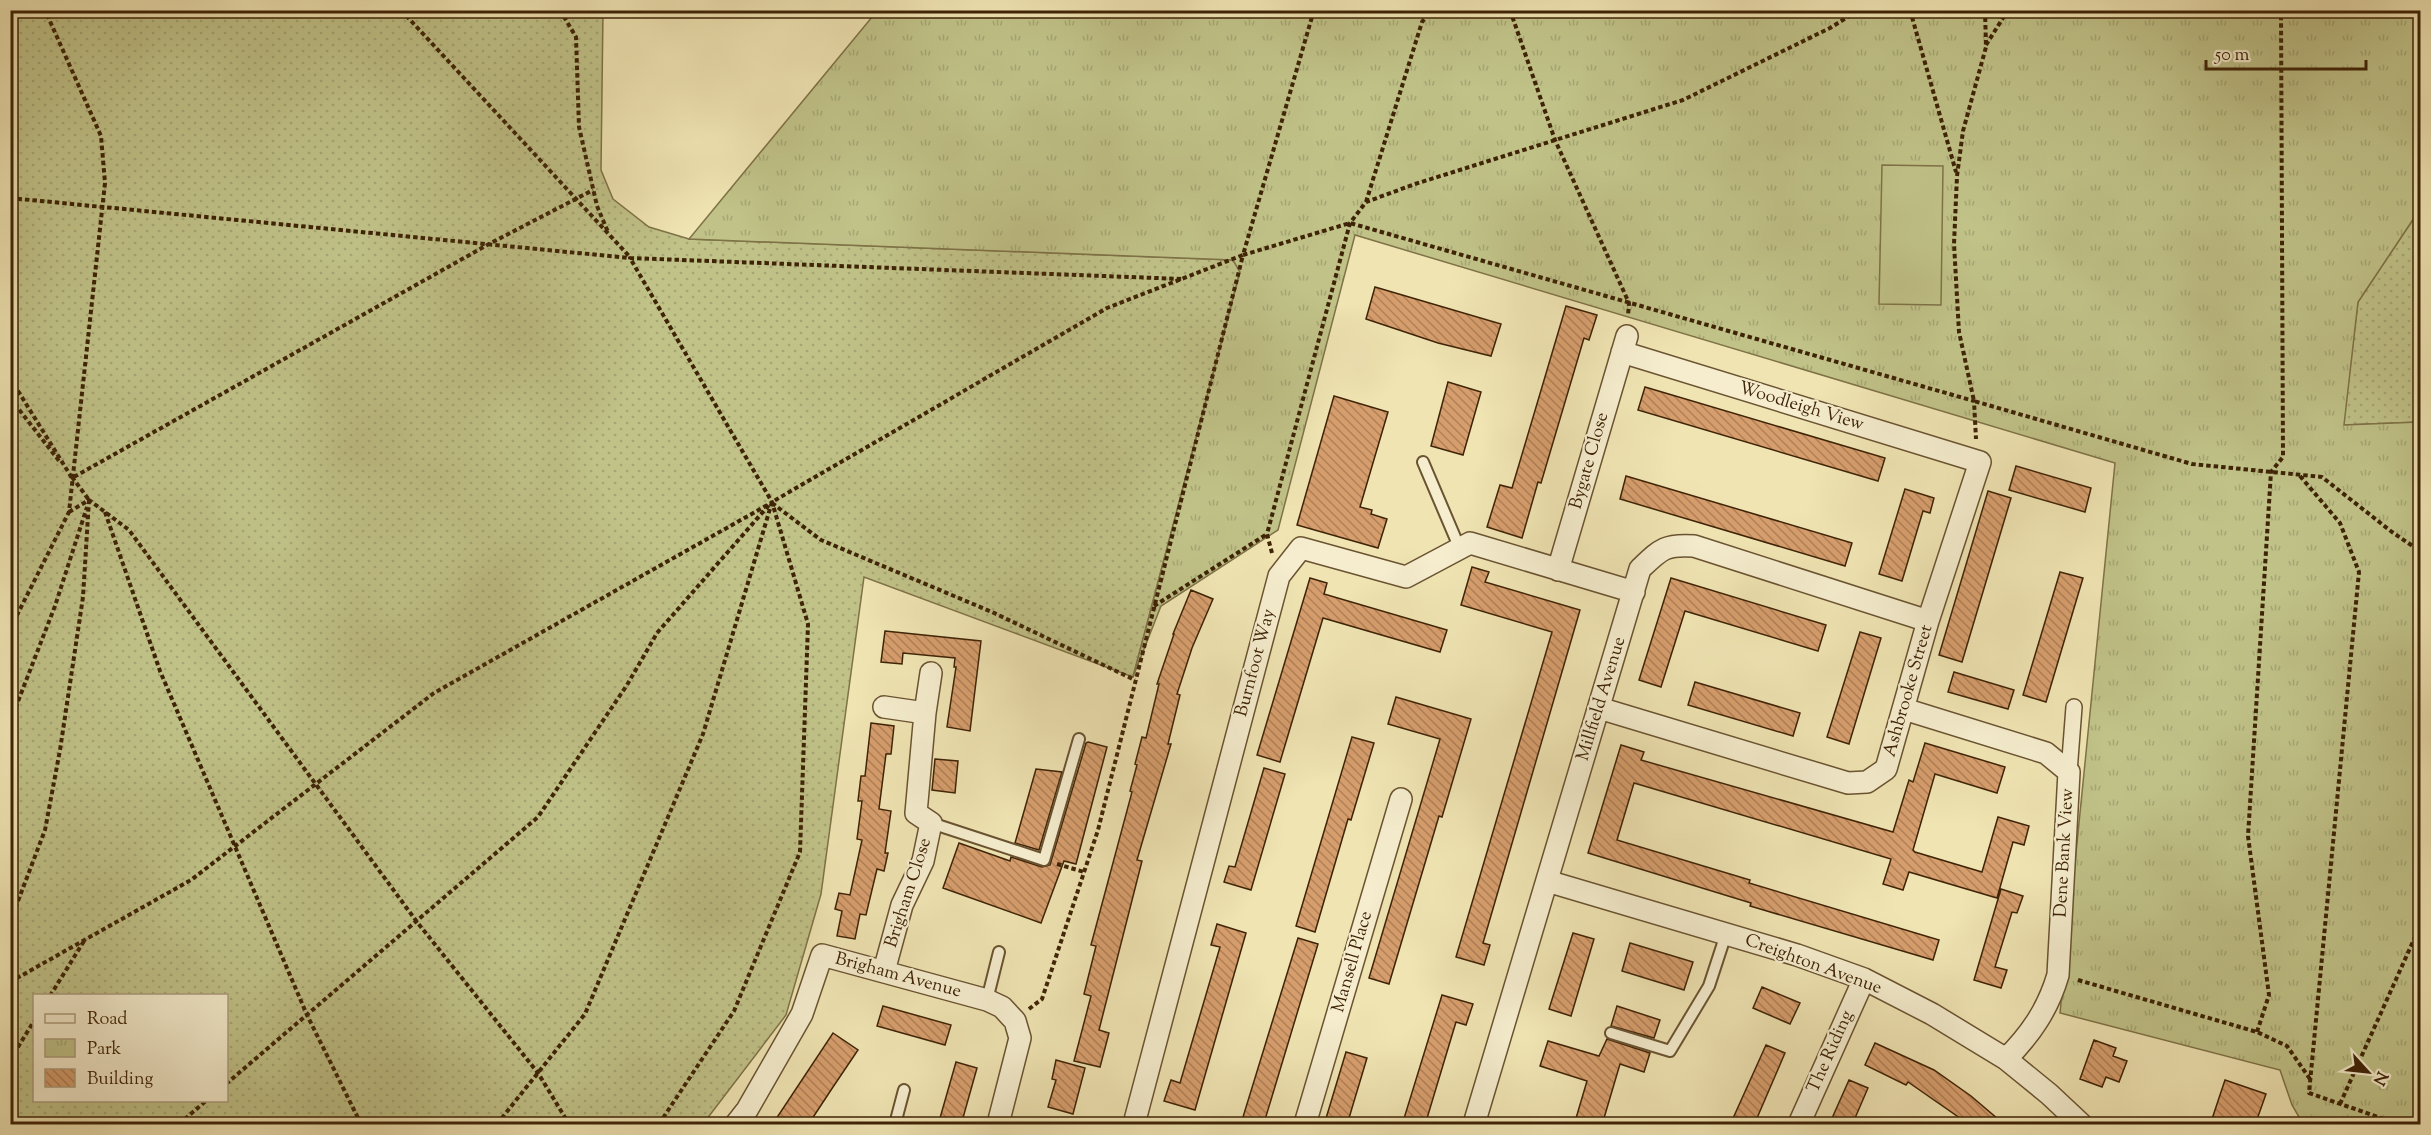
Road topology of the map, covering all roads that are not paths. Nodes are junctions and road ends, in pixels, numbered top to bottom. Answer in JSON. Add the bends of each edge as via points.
{"nodes":[{"id":1,"x":1625,"y":344,"type":"joint"},
{"id":2,"x":1423,"y":462,"type":"dead end"},
{"id":3,"x":1980,"y":462,"type":"joint"},
{"id":4,"x":1460,"y":549,"type":"junction"},
{"id":5,"x":1558,"y":570,"type":"junction"},
{"id":6,"x":1634,"y":592,"type":"junction"},
{"id":7,"x":1929,"y":621,"type":"junction"},
{"id":8,"x":931,"y":673,"type":"dead end"},
{"id":9,"x":884,"y":707,"type":"dead end"},
{"id":10,"x":2074,"y":707,"type":"dead end"},
{"id":11,"x":1599,"y":708,"type":"junction"},
{"id":12,"x":1904,"y":709,"type":"junction"},
{"id":13,"x":925,"y":713,"type":"junction"},
{"id":14,"x":1078,"y":739,"type":"dead end"},
{"id":15,"x":2069,"y":771,"type":"junction"},
{"id":16,"x":1401,"y":798,"type":"dead end"},
{"id":17,"x":931,"y":823,"type":"junction"},
{"id":18,"x":1547,"y":881,"type":"junction"},
{"id":19,"x":1726,"y":934,"type":"junction"},
{"id":20,"x":999,"y":952,"type":"dead end"},
{"id":21,"x":884,"y":971,"type":"junction"},
{"id":22,"x":1864,"y":979,"type":"junction"},
{"id":23,"x":987,"y":1000,"type":"junction"},
{"id":24,"x":1611,"y":1033,"type":"dead end"},
{"id":25,"x":2006,"y":1059,"type":"junction"},
{"id":26,"x":904,"y":1090,"type":"dead end"},
{"id":27,"x":1137,"y":1124,"type":"edge"},
{"id":28,"x":2081,"y":1124,"type":"edge"},
{"id":29,"x":736,"y":1125,"type":"edge"},
{"id":30,"x":895,"y":1125,"type":"edge"},
{"id":31,"x":998,"y":1125,"type":"edge"},
{"id":32,"x":1305,"y":1125,"type":"edge"},
{"id":33,"x":1474,"y":1125,"type":"edge"},
{"id":34,"x":1798,"y":1125,"type":"edge"}],
"edges":[{"from":1,"to":3,"type":"street","name":"Woodleigh View"},
{"from":1,"to":5,"type":"street","name":"Bygate Close"},
{"from":2,"to":4,"type":"lane"},
{"from":3,"to":7,"type":"street","name":"Ashbrooke Street"},
{"from":4,"to":5,"type":"street","name":"Burnfoot Way","via":[[1470,543]]},
{"from":4,"to":27,"type":"street","name":"Burnfoot Way","via":[[1406,577],[1301,548],[1279,576]]},
{"from":5,"to":6,"type":"street","name":"Burnfoot Way"},
{"from":6,"to":7,"type":"street","name":"Millfield Avenue","via":[[1640,569],[1656,553],[1673,545],[1694,546]]},
{"from":6,"to":11,"type":"street","name":"Millfield Avenue"},
{"from":7,"to":12,"type":"street","name":"Ashbrooke Street"},
{"from":8,"to":13,"type":"street","name":"Brigham Close"},
{"from":9,"to":13,"type":"street"},
{"from":10,"to":15,"type":"street"},
{"from":11,"to":12,"type":"street","name":"Ashbrooke Street","via":[[1848,783],[1867,782],[1886,769]]},
{"from":11,"to":18,"type":"street","name":"Millfield Avenue"},
{"from":12,"to":15,"type":"street","name":"Dene Bank View","via":[[2046,753]]},
{"from":13,"to":17,"type":"street","name":"Brigham Close","via":[[916,813]]},
{"from":14,"to":17,"type":"lane","via":[[1044,860]]},
{"from":15,"to":25,"type":"street","name":"Dene Bank View","via":[[2058,975],[2039,1021]]},
{"from":16,"to":32,"type":"street","name":"Mansell Place"},
{"from":17,"to":21,"type":"street","name":"Brigham Close","via":[[923,861],[902,905]]},
{"from":18,"to":19,"type":"street","name":"Creighton Avenue"},
{"from":18,"to":33,"type":"street","name":"Millfield Avenue"},
{"from":19,"to":22,"type":"street","name":"Creighton Avenue"},
{"from":19,"to":24,"type":"lane","via":[[1709,986],[1670,1051]]},
{"from":20,"to":23,"type":"lane"},
{"from":21,"to":23,"type":"street","name":"Brigham Avenue"},
{"from":21,"to":29,"type":"street","name":"Brigham Avenue","via":[[822,955],[802,1014]]},
{"from":22,"to":25,"type":"street","name":"Creighton Avenue"},
{"from":22,"to":34,"type":"street","name":"The Riding"},
{"from":23,"to":31,"type":"street","name":"Brigham Avenue","via":[[1002,1007],[1015,1021],[1020,1038]]},
{"from":25,"to":28,"type":"street","name":"Creighton Avenue"},
{"from":26,"to":30,"type":"lane"}]}
